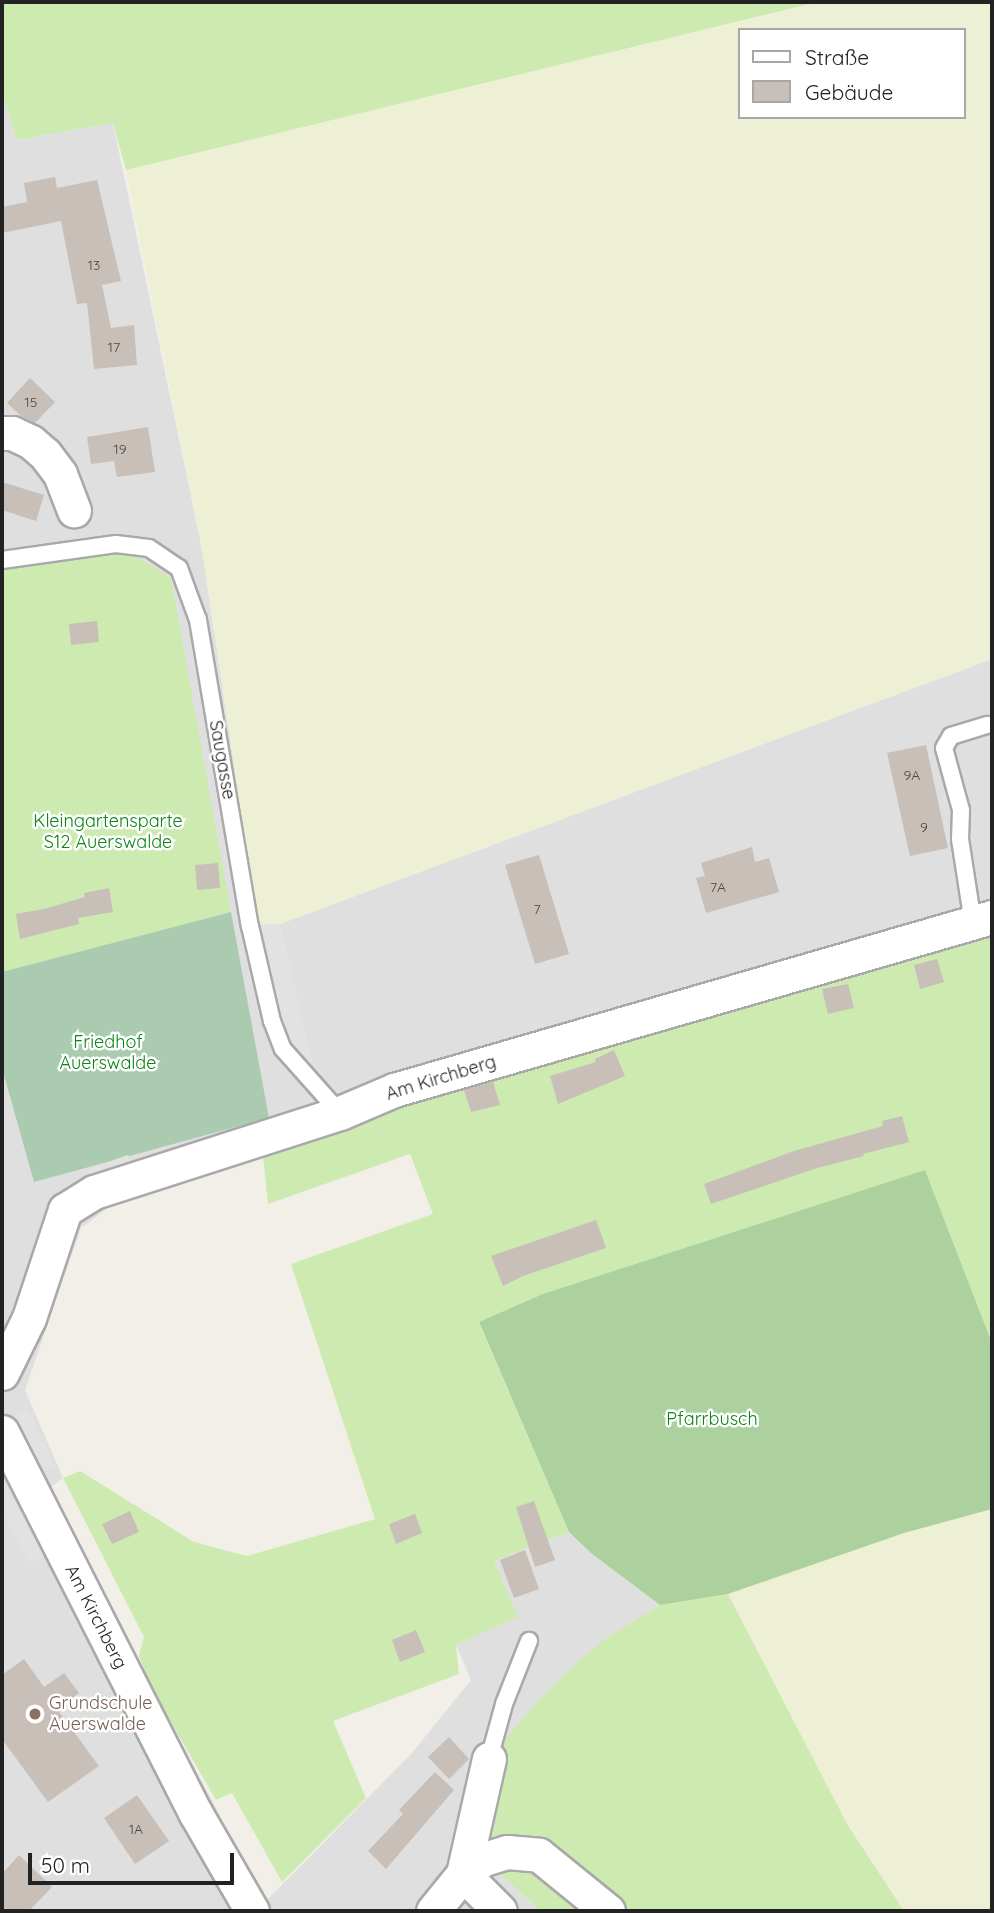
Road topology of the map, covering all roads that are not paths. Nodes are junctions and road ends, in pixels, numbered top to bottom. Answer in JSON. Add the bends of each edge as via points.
{"nodes":[{"id":1,"x":2,"y":433,"type":"edge"},
{"id":2,"x":74,"y":510,"type":"dead end"},
{"id":3,"x":2,"y":560,"type":"edge"},
{"id":4,"x":988,"y":725,"type":"dead end"},
{"id":5,"x":983,"y":920,"type":"edge"},
{"id":6,"x":340,"y":1113,"type":"junction"},
{"id":7,"x":2,"y":1373,"type":"edge"},
{"id":8,"x":2,"y":1432,"type":"edge"},
{"id":9,"x":529,"y":1641,"type":"dead end"},
{"id":10,"x":489,"y":1759,"type":"joint"},
{"id":11,"x":463,"y":1874,"type":"junction"},
{"id":12,"x":252,"y":1911,"type":"edge"},
{"id":13,"x":433,"y":1911,"type":"edge"},
{"id":14,"x":500,"y":1911,"type":"edge"},
{"id":15,"x":608,"y":1911,"type":"edge"}],
"edges":[{"from":1,"to":2,"type":"street","via":[[31,442],[45,454],[60,474]]},
{"from":3,"to":6,"type":"lane","name":"Saugasse","via":[[116,544],[149,548],[178,568],[198,620],[250,926],[272,1021],[283,1049]]},
{"from":4,"to":5,"type":"lane","via":[[951,736],[944,748],[961,810],[960,839]]},
{"from":5,"to":6,"type":"street","name":"Am Kirchberg","via":[[394,1090]]},
{"from":6,"to":7,"type":"street","name":"Am Kirchberg","via":[[94,1192],[65,1210],[29,1318]]},
{"from":8,"to":12,"type":"street","name":"Am Kirchberg","via":[[196,1814]]},
{"from":9,"to":10,"type":"lane"},
{"from":10,"to":11,"type":"street"},
{"from":11,"to":13,"type":"street"},
{"from":11,"to":14,"type":"street"},
{"from":11,"to":15,"type":"street","via":[[484,1859],[507,1852],[539,1855]]}]}
